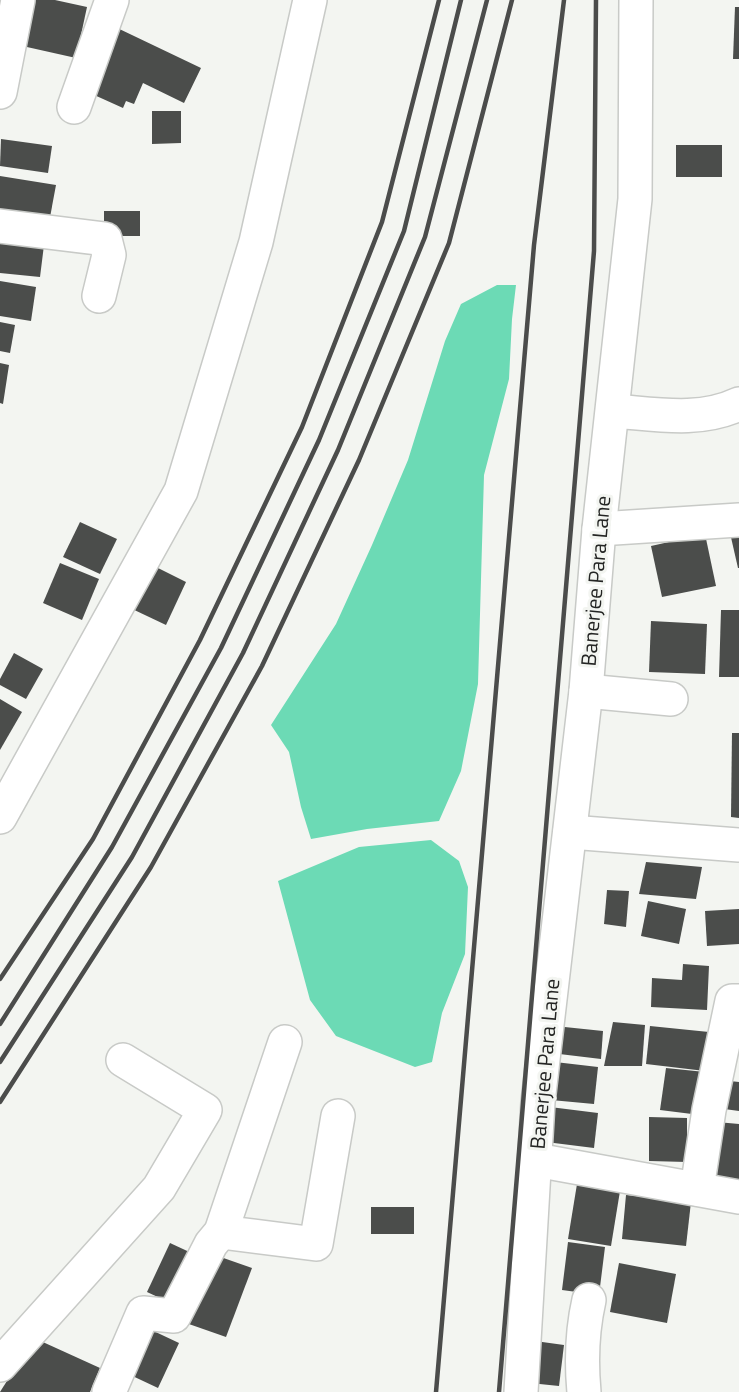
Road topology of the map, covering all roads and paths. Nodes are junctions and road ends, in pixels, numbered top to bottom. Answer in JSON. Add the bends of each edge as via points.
{"nodes":[{"id":1,"x":18,"y":0,"type":"edge"},
{"id":2,"x":310,"y":0,"type":"edge"},
{"id":3,"x":636,"y":0,"type":"edge"},
{"id":4,"x":107,"y":2,"type":"edge"},
{"id":5,"x":0,"y":92,"type":"edge"},
{"id":6,"x":74,"y":107,"type":"dead end"},
{"id":7,"x":0,"y":226,"type":"edge"},
{"id":8,"x":99,"y":296,"type":"dead end"},
{"id":9,"x":739,"y":404,"type":"edge"},
{"id":10,"x":613,"y":411,"type":"junction"},
{"id":11,"x":739,"y":520,"type":"edge"},
{"id":12,"x":599,"y":529,"type":"junction"},
{"id":13,"x":586,"y":692,"type":"junction"},
{"id":14,"x":671,"y":699,"type":"dead end"},
{"id":15,"x":0,"y":817,"type":"edge"},
{"id":16,"x":570,"y":832,"type":"junction"},
{"id":17,"x":739,"y":845,"type":"edge"},
{"id":18,"x":739,"y":1001,"type":"edge"},
{"id":19,"x":285,"y":1042,"type":"dead end"},
{"id":20,"x":123,"y":1060,"type":"dead end"},
{"id":21,"x":338,"y":1116,"type":"dead end"},
{"id":22,"x":536,"y":1161,"type":"junction"},
{"id":23,"x":697,"y":1189,"type":"junction"},
{"id":24,"x":739,"y":1197,"type":"edge"},
{"id":25,"x":221,"y":1232,"type":"junction"},
{"id":26,"x":589,"y":1300,"type":"dead end"},
{"id":27,"x":0,"y":1365,"type":"edge"},
{"id":28,"x":109,"y":1392,"type":"edge"},
{"id":29,"x":521,"y":1392,"type":"edge"},
{"id":30,"x":584,"y":1392,"type":"edge"}],
"edges":[{"from":1,"to":5,"type":"street"},
{"from":2,"to":15,"type":"street","via":[[256,242],[181,491]]},
{"from":3,"to":10,"type":"street","name":"Banerjee Para Lane","via":[[635,199]]},
{"from":4,"to":6,"type":"street"},
{"from":7,"to":8,"type":"street","via":[[105,239],[109,255]]},
{"from":9,"to":10,"type":"street","via":[[709,414],[685,416]]},
{"from":10,"to":12,"type":"street","name":"Banerjee Para Lane"},
{"from":11,"to":12,"type":"street"},
{"from":12,"to":13,"type":"street","name":"Banerjee Para Lane"},
{"from":13,"to":14,"type":"street"},
{"from":13,"to":16,"type":"street","name":"Banerjee Para Lane"},
{"from":16,"to":17,"type":"street"},
{"from":16,"to":22,"type":"street","name":"Banerjee Para Lane","via":[[538,1102]]},
{"from":18,"to":23,"type":"street","via":[[732,1001]]},
{"from":19,"to":25,"type":"street"},
{"from":20,"to":27,"type":"street","via":[[205,1110],[159,1188]]},
{"from":21,"to":25,"type":"street","via":[[316,1244]]},
{"from":22,"to":23,"type":"street","name":"Banerjee Para Lane"},
{"from":22,"to":29,"type":"street","name":"Banerjee Para Lane"},
{"from":23,"to":24,"type":"street","name":"Banerjee Para Lane"},
{"from":25,"to":28,"type":"street","via":[[174,1316],[143,1313]]},
{"from":26,"to":30,"type":"street","via":[[582,1342]]}]}
